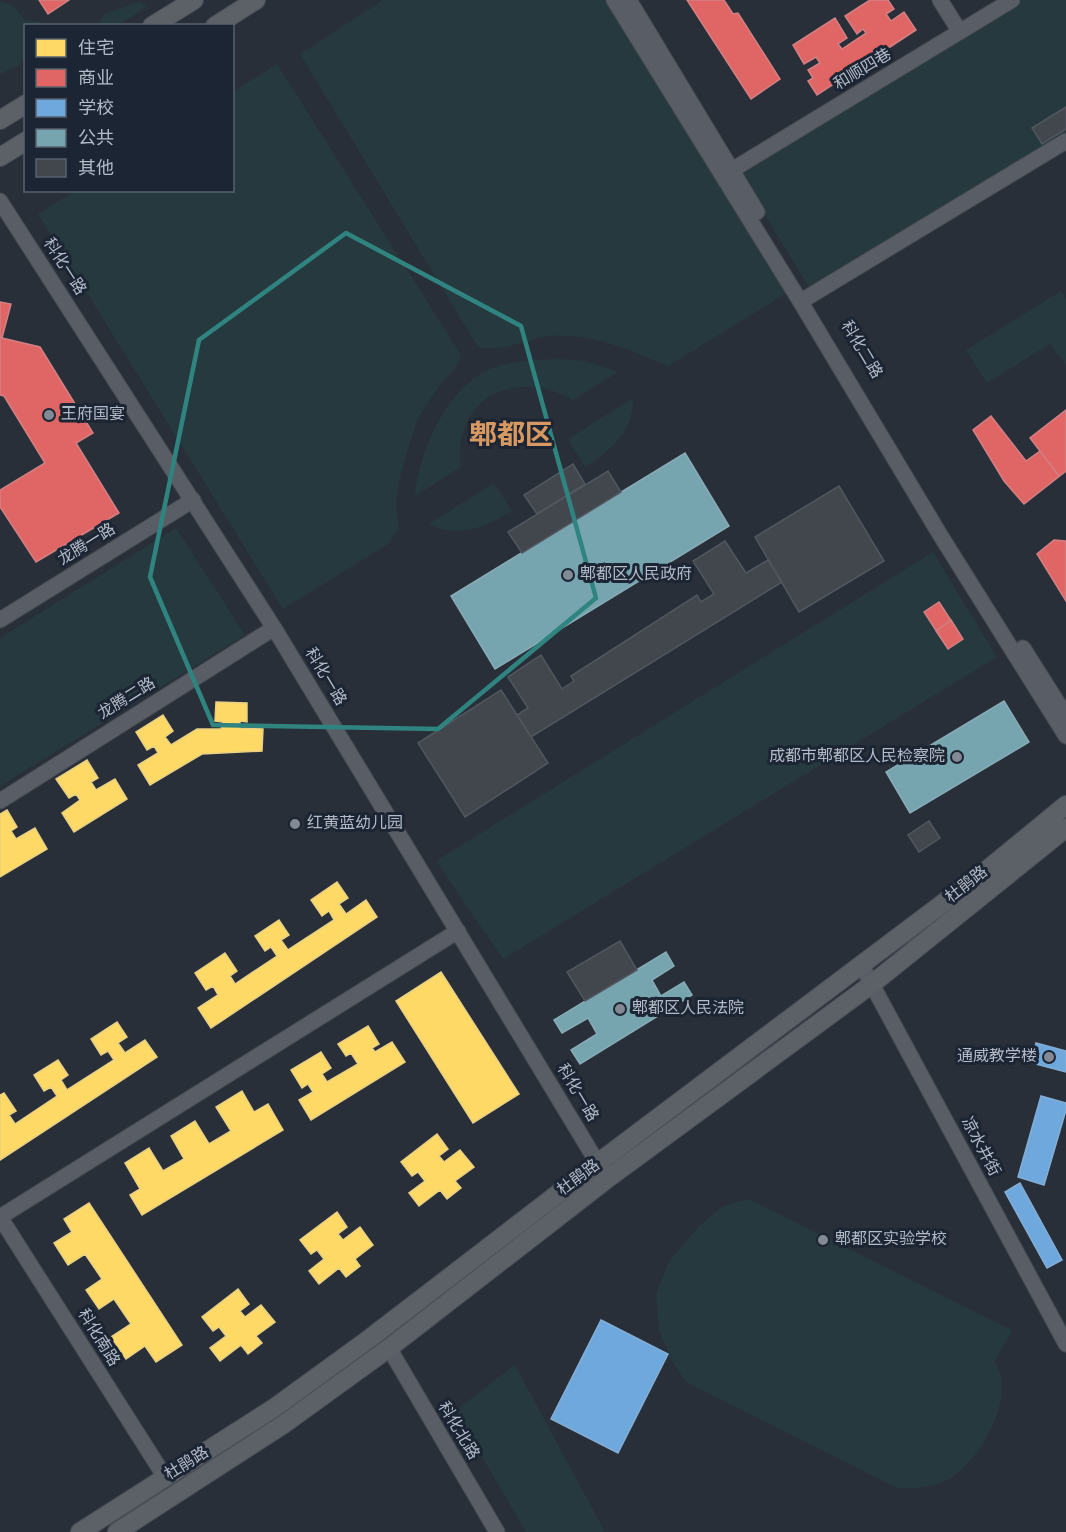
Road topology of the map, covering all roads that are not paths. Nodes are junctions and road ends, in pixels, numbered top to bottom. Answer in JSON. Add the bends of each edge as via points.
{"nodes":[{"id":1,"x":194,"y":0,"type":"edge"},
{"id":2,"x":256,"y":0,"type":"edge"},
{"id":3,"x":614,"y":0,"type":"edge"},
{"id":4,"x":629,"y":0,"type":"edge"},
{"id":5,"x":940,"y":0,"type":"edge"},
{"id":6,"x":1012,"y":0,"type":"edge"},
{"id":7,"x":155,"y":24,"type":"edge"},
{"id":8,"x":218,"y":24,"type":"edge"},
{"id":9,"x":960,"y":32,"type":"junction"},
{"id":10,"x":24,"y":105,"type":"edge"},
{"id":11,"x":0,"y":120,"type":"edge"},
{"id":12,"x":1066,"y":141,"type":"edge"},
{"id":13,"x":24,"y":142,"type":"edge"},
{"id":14,"x":0,"y":157,"type":"edge"},
{"id":15,"x":732,"y":170,"type":"junction"},
{"id":16,"x":0,"y":201,"type":"edge"},
{"id":17,"x":808,"y":297,"type":"junction"},
{"id":18,"x":193,"y":501,"type":"junction"},
{"id":19,"x":0,"y":620,"type":"edge"},
{"id":20,"x":274,"y":628,"type":"junction"},
{"id":21,"x":1066,"y":716,"type":"edge"},
{"id":22,"x":1066,"y":736,"type":"edge"},
{"id":23,"x":0,"y":801,"type":"edge"},
{"id":24,"x":1066,"y":805,"type":"edge"},
{"id":25,"x":1066,"y":828,"type":"edge"},
{"id":26,"x":458,"y":931,"type":"junction"},
{"id":27,"x":862,"y":966,"type":"junction"},
{"id":28,"x":872,"y":984,"type":"junction"},
{"id":29,"x":603,"y":1171,"type":"junction"},
{"id":30,"x":0,"y":1217,"type":"edge"},
{"id":31,"x":1066,"y":1344,"type":"edge"},
{"id":32,"x":388,"y":1348,"type":"junction"},
{"id":33,"x":165,"y":1477,"type":"junction"},
{"id":34,"x":80,"y":1532,"type":"edge"},
{"id":35,"x":117,"y":1532,"type":"edge"},
{"id":36,"x":497,"y":1532,"type":"edge"}],
"edges":[{"from":1,"to":7,"type":"main road"},
{"from":2,"to":8,"type":"main road"},
{"from":3,"to":22,"type":"street"},
{"from":4,"to":15,"type":"street","name":"科化二路"},
{"from":5,"to":9,"type":"street"},
{"from":6,"to":9,"type":"street","name":"和顺四巷"},
{"from":9,"to":15,"type":"street","name":"和顺四巷"},
{"from":10,"to":11,"type":"main road"},
{"from":12,"to":17,"type":"street"},
{"from":13,"to":14,"type":"main road"},
{"from":15,"to":17,"type":"street","name":"科化二路"},
{"from":16,"to":18,"type":"street","name":"科化一路"},
{"from":17,"to":21,"type":"street","name":"科化二路","via":[[947,529]]},
{"from":18,"to":19,"type":"street","name":"龙腾一路"},
{"from":18,"to":20,"type":"street","name":"科化一路"},
{"from":20,"to":23,"type":"street","name":"龙腾二路"},
{"from":20,"to":26,"type":"street","name":"科化一路"},
{"from":24,"to":27,"type":"main road","name":"杜鹃路"},
{"from":25,"to":28,"type":"main road","name":"杜鹃路"},
{"from":26,"to":29,"type":"street","name":"科化一路"},
{"from":26,"to":30,"type":"street"},
{"from":27,"to":28,"type":"street","name":"凉水井街"},
{"from":27,"to":29,"type":"main road","name":"杜鹃路"},
{"from":28,"to":29,"type":"main road","name":"杜鹃路"},
{"from":28,"to":31,"type":"street","name":"凉水井街"},
{"from":29,"to":32,"type":"main road","name":"杜鹃路"},
{"from":29,"to":33,"type":"main road","name":"杜鹃路","via":[[274,1408]]},
{"from":30,"to":33,"type":"street","name":"科化南路"},
{"from":32,"to":35,"type":"main road","name":"杜鹃路","via":[[284,1424]]},
{"from":32,"to":36,"type":"street","name":"科化北路"},
{"from":33,"to":34,"type":"main road","name":"杜鹃路"}]}
